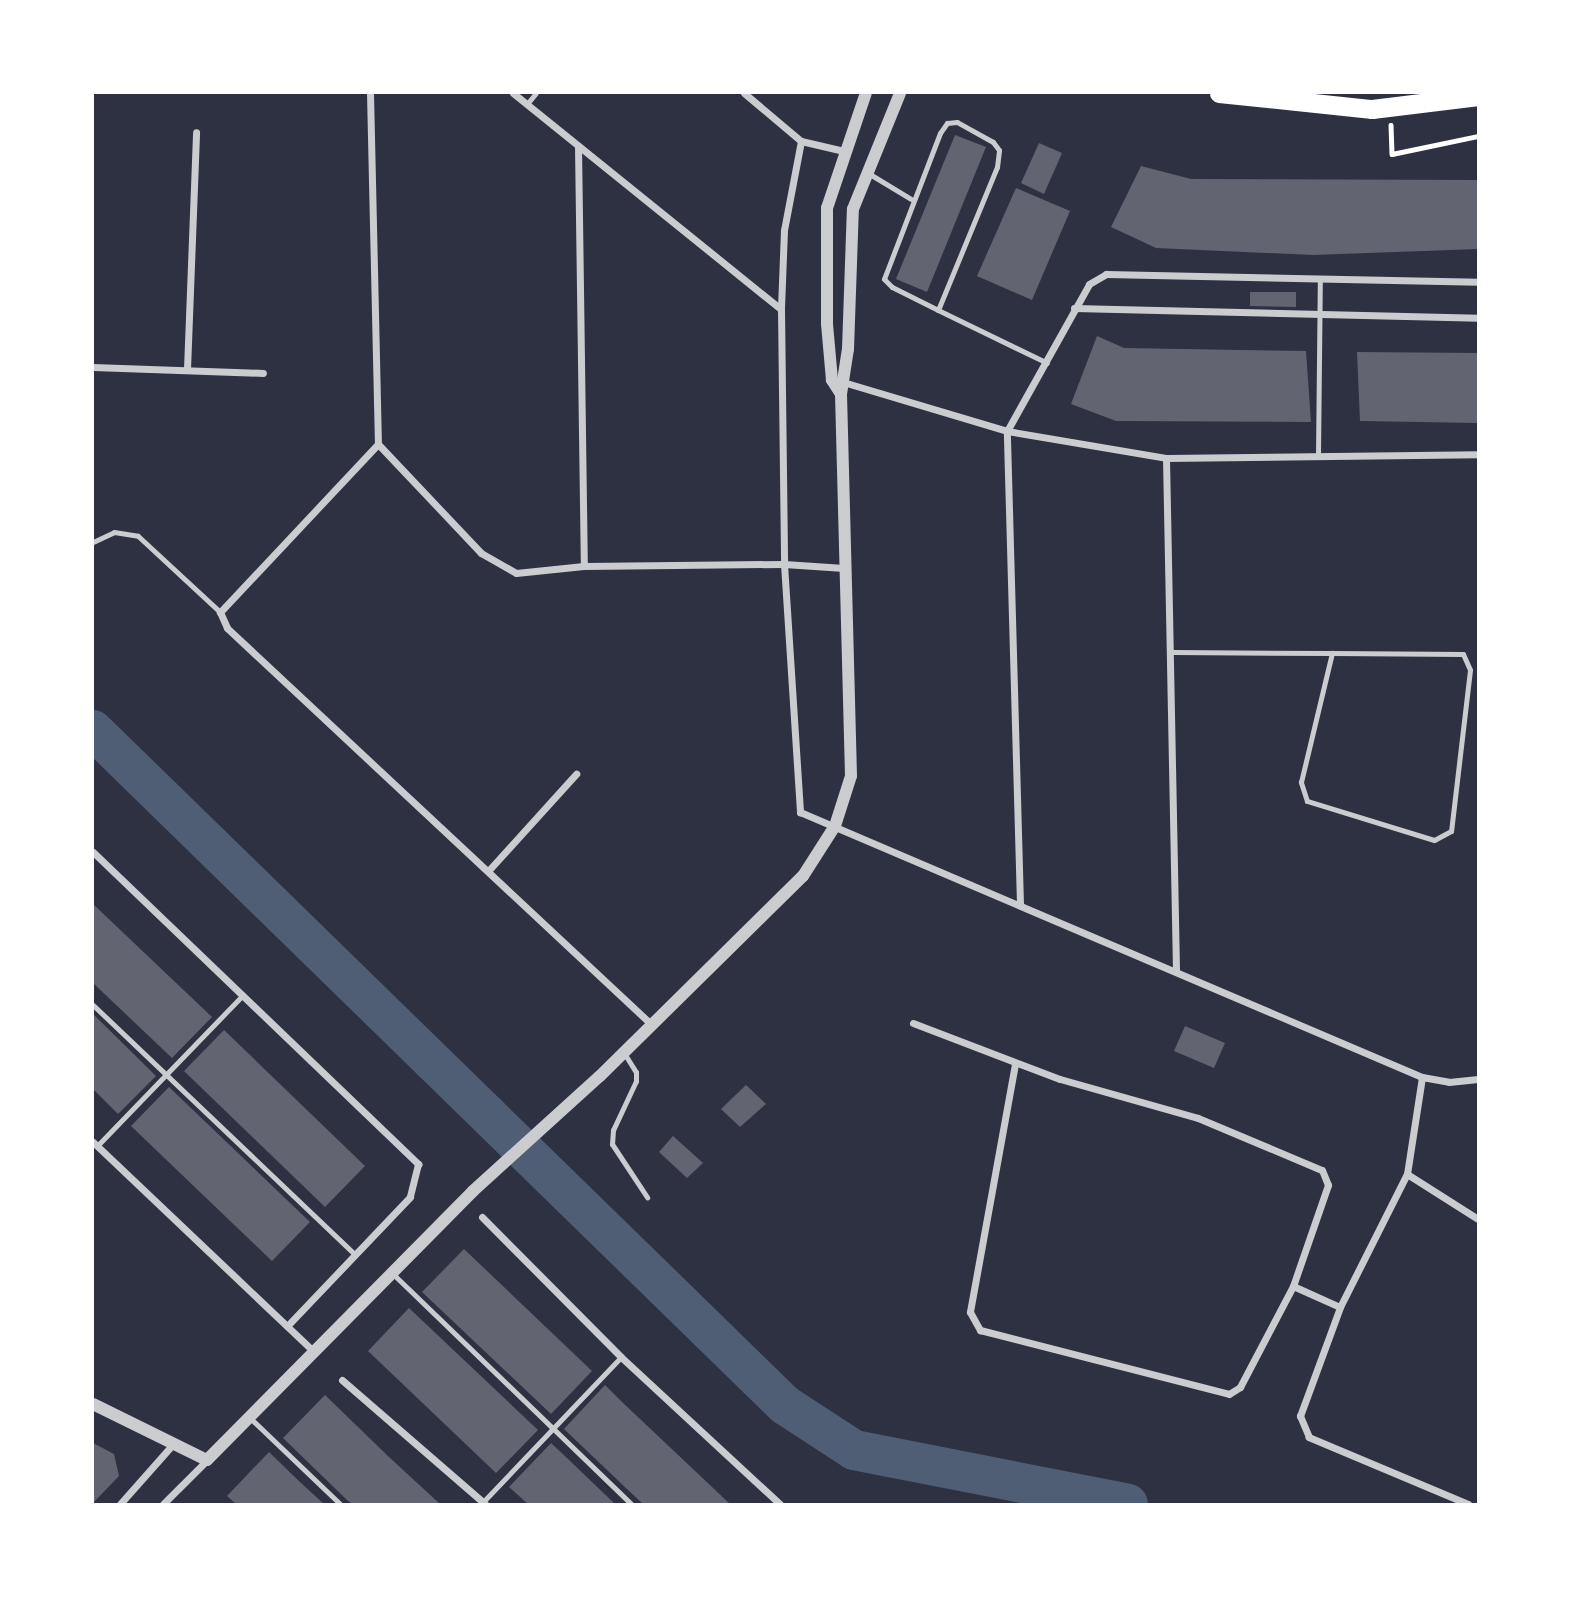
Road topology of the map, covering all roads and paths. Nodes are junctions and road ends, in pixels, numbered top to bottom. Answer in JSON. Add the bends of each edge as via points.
{"nodes":[{"id":1,"x":370,"y":93,"type":"edge"},
{"id":2,"x":513,"y":93,"type":"edge"},
{"id":3,"x":537,"y":93,"type":"edge"},
{"id":4,"x":744,"y":93,"type":"edge"},
{"id":5,"x":866,"y":93,"type":"edge"},
{"id":6,"x":900,"y":93,"type":"edge"},
{"id":7,"x":1219,"y":93,"type":"edge"},
{"id":8,"x":1478,"y":96,"type":"edge"},
{"id":9,"x":527,"y":104,"type":"junction"},
{"id":10,"x":196,"y":132,"type":"dead end"},
{"id":11,"x":1478,"y":136,"type":"edge"},
{"id":12,"x":801,"y":141,"type":"junction"},
{"id":13,"x":578,"y":146,"type":"junction"},
{"id":14,"x":844,"y":151,"type":"junction"},
{"id":15,"x":1392,"y":153,"type":"dead end"},
{"id":16,"x":868,"y":173,"type":"junction"},
{"id":17,"x":911,"y":199,"type":"junction"},
{"id":18,"x":1320,"y":278,"type":"junction"},
{"id":19,"x":1478,"y":282,"type":"edge"},
{"id":20,"x":1074,"y":308,"type":"junction"},
{"id":21,"x":781,"y":309,"type":"junction"},
{"id":22,"x":938,"y":310,"type":"junction"},
{"id":23,"x":1320,"y":314,"type":"junction"},
{"id":24,"x":1478,"y":318,"type":"edge"},
{"id":25,"x":1048,"y":363,"type":"junction"},
{"id":26,"x":93,"y":367,"type":"edge"},
{"id":27,"x":187,"y":369,"type":"junction"},
{"id":28,"x":263,"y":373,"type":"dead end"},
{"id":29,"x":843,"y":388,"type":"junction"},
{"id":30,"x":1007,"y":431,"type":"junction"},
{"id":31,"x":378,"y":444,"type":"junction"},
{"id":32,"x":1478,"y":454,"type":"edge"},
{"id":33,"x":1318,"y":456,"type":"junction"},
{"id":34,"x":1166,"y":458,"type":"junction"},
{"id":35,"x":93,"y":542,"type":"edge"},
{"id":36,"x":784,"y":564,"type":"junction"},
{"id":37,"x":584,"y":566,"type":"junction"},
{"id":38,"x":844,"y":568,"type":"junction"},
{"id":39,"x":220,"y":612,"type":"junction"},
{"id":40,"x":1172,"y":652,"type":"junction"},
{"id":41,"x":1332,"y":653,"type":"junction"},
{"id":42,"x":576,"y":774,"type":"dead end"},
{"id":43,"x":835,"y":826,"type":"junction"},
{"id":44,"x":93,"y":852,"type":"edge"},
{"id":45,"x":489,"y":870,"type":"junction"},
{"id":46,"x":1020,"y":904,"type":"junction"},
{"id":47,"x":1176,"y":969,"type":"junction"},
{"id":48,"x":244,"y":994,"type":"junction"},
{"id":49,"x":93,"y":1005,"type":"edge"},
{"id":50,"x":913,"y":1023,"type":"dead end"},
{"id":51,"x":652,"y":1025,"type":"junction"},
{"id":52,"x":624,"y":1053,"type":"junction"},
{"id":53,"x":1015,"y":1064,"type":"junction"},
{"id":54,"x":166,"y":1076,"type":"junction"},
{"id":55,"x":1422,"y":1077,"type":"junction"},
{"id":56,"x":1478,"y":1079,"type":"edge"},
{"id":57,"x":95,"y":1144,"type":"edge"},
{"id":58,"x":1407,"y":1174,"type":"junction"},
{"id":59,"x":647,"y":1197,"type":"dead end"},
{"id":60,"x":482,"y":1217,"type":"dead end"},
{"id":61,"x":1478,"y":1219,"type":"edge"},
{"id":62,"x":353,"y":1253,"type":"junction"},
{"id":63,"x":391,"y":1273,"type":"junction"},
{"id":64,"x":1293,"y":1286,"type":"junction"},
{"id":65,"x":1340,"y":1307,"type":"junction"},
{"id":66,"x":287,"y":1326,"type":"junction"},
{"id":67,"x":314,"y":1352,"type":"junction"},
{"id":68,"x":621,"y":1357,"type":"junction"},
{"id":69,"x":341,"y":1380,"type":"dead end"},
{"id":70,"x":93,"y":1404,"type":"edge"},
{"id":71,"x":249,"y":1417,"type":"junction"},
{"id":72,"x":554,"y":1429,"type":"junction"},
{"id":73,"x":174,"y":1443,"type":"junction"},
{"id":74,"x":207,"y":1460,"type":"junction"},
{"id":75,"x":120,"y":1504,"type":"edge"},
{"id":76,"x":163,"y":1504,"type":"edge"},
{"id":77,"x":340,"y":1504,"type":"edge"},
{"id":78,"x":483,"y":1504,"type":"edge"},
{"id":79,"x":631,"y":1504,"type":"edge"},
{"id":80,"x":780,"y":1504,"type":"edge"},
{"id":81,"x":1468,"y":1504,"type":"edge"}],
"edges":[{"from":1,"to":31,"type":"street"},
{"from":2,"to":9,"type":"street"},
{"from":3,"to":9,"type":"lane"},
{"from":4,"to":12,"type":"street"},
{"from":5,"to":14,"type":"street"},
{"from":6,"to":16,"type":"street"},
{"from":7,"to":8,"type":"highway","via":[[1371,109]]},
{"from":9,"to":13,"type":"street"},
{"from":10,"to":27,"type":"street"},
{"from":11,"to":15,"type":"path"},
{"from":12,"to":14,"type":"street"},
{"from":12,"to":21,"type":"street","via":[[784,230]]},
{"from":13,"to":21,"type":"street"},
{"from":13,"to":37,"type":"street"},
{"from":14,"to":29,"type":"street","via":[[827,208],[832,380]]},
{"from":16,"to":17,"type":"lane"},
{"from":16,"to":29,"type":"street","via":[[853,209]]},
{"from":17,"to":22,"type":"lane","via":[[884,279]]},
{"from":17,"to":22,"type":"lane","via":[[947,122],[957,122],[999,150],[998,167]]},
{"from":18,"to":19,"type":"street"},
{"from":18,"to":20,"type":"street","via":[[1106,274],[1089,284]]},
{"from":18,"to":23,"type":"lane"},
{"from":20,"to":23,"type":"street"},
{"from":20,"to":25,"type":"street"},
{"from":21,"to":36,"type":"street"},
{"from":22,"to":25,"type":"lane"},
{"from":23,"to":24,"type":"street"},
{"from":23,"to":33,"type":"lane"},
{"from":25,"to":30,"type":"street"},
{"from":26,"to":27,"type":"street"},
{"from":27,"to":28,"type":"street"},
{"from":29,"to":30,"type":"street"},
{"from":29,"to":38,"type":"street"},
{"from":30,"to":34,"type":"street"},
{"from":30,"to":46,"type":"street"},
{"from":31,"to":37,"type":"street","via":[[481,552],[516,573]]},
{"from":31,"to":39,"type":"street"},
{"from":32,"to":33,"type":"street"},
{"from":33,"to":34,"type":"street"},
{"from":34,"to":40,"type":"street"},
{"from":35,"to":39,"type":"lane","via":[[114,533],[138,536]]},
{"from":36,"to":37,"type":"street"},
{"from":36,"to":38,"type":"street"},
{"from":36,"to":43,"type":"street","via":[[797,805],[809,818]]},
{"from":38,"to":43,"type":"street","via":[[851,776]]},
{"from":39,"to":45,"type":"street","via":[[227,628]]},
{"from":40,"to":41,"type":"lane"},
{"from":40,"to":47,"type":"street"},
{"from":41,"to":41,"type":"lane","via":[[1463,654],[1470,670],[1451,831],[1434,840],[1307,801],[1301,782]]},
{"from":42,"to":45,"type":"street"},
{"from":43,"to":46,"type":"street"},
{"from":43,"to":51,"type":"street","via":[[803,876]]},
{"from":44,"to":48,"type":"street"},
{"from":45,"to":51,"type":"street"},
{"from":46,"to":47,"type":"street"},
{"from":47,"to":55,"type":"street"},
{"from":48,"to":54,"type":"lane"},
{"from":48,"to":62,"type":"street","via":[[418,1164],[410,1197]]},
{"from":49,"to":54,"type":"lane"},
{"from":50,"to":53,"type":"street"},
{"from":51,"to":52,"type":"street"},
{"from":52,"to":59,"type":"lane","via":[[636,1072],[636,1081],[612,1130],[612,1143]]},
{"from":52,"to":63,"type":"street"},
{"from":53,"to":64,"type":"street","via":[[1198,1118],[1322,1170],[1328,1185]]},
{"from":53,"to":64,"type":"street","via":[[970,1312],[980,1330],[1229,1394],[1240,1387]]},
{"from":54,"to":57,"type":"lane"},
{"from":54,"to":62,"type":"lane"},
{"from":55,"to":56,"type":"street","via":[[1449,1082]]},
{"from":55,"to":58,"type":"street"},
{"from":57,"to":66,"type":"street"},
{"from":58,"to":61,"type":"street"},
{"from":58,"to":65,"type":"street"},
{"from":60,"to":68,"type":"street"},
{"from":62,"to":66,"type":"street"},
{"from":63,"to":67,"type":"street"},
{"from":63,"to":72,"type":"lane"},
{"from":64,"to":65,"type":"street"},
{"from":65,"to":81,"type":"street","via":[[1300,1416],[1301,1427],[1309,1437]]},
{"from":66,"to":67,"type":"street"},
{"from":67,"to":71,"type":"street"},
{"from":68,"to":72,"type":"lane"},
{"from":68,"to":80,"type":"street"},
{"from":69,"to":78,"type":"street"},
{"from":70,"to":73,"type":"street"},
{"from":71,"to":74,"type":"street"},
{"from":71,"to":77,"type":"lane"},
{"from":72,"to":78,"type":"lane"},
{"from":72,"to":79,"type":"lane"},
{"from":73,"to":74,"type":"street"},
{"from":73,"to":75,"type":"street"},
{"from":74,"to":76,"type":"street"}]}
